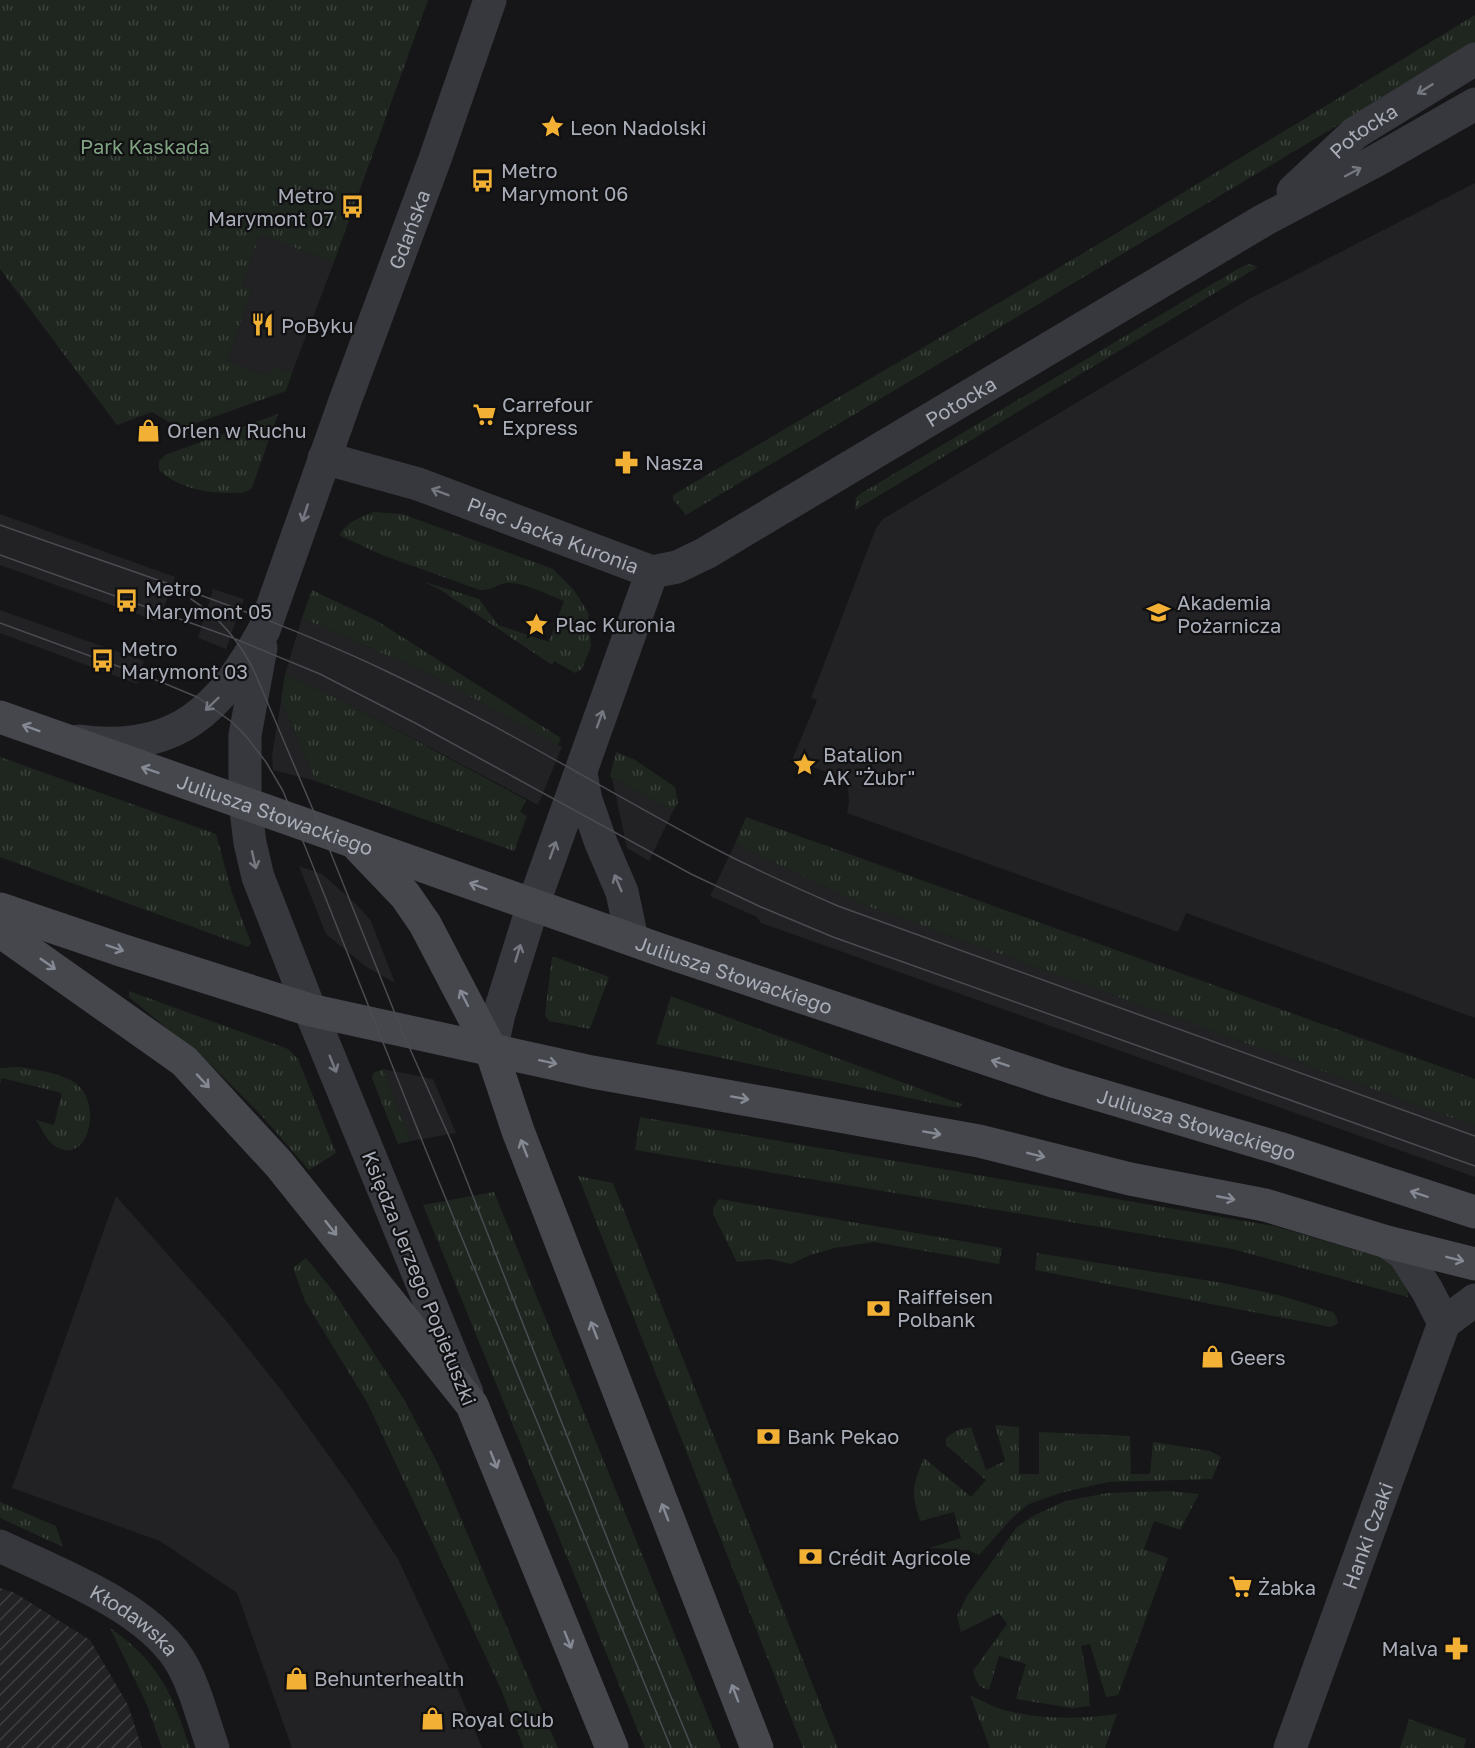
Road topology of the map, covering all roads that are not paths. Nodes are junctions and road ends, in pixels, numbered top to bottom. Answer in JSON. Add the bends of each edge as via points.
{"nodes":[{"id":1,"x":490,"y":0,"type":"edge"},
{"id":2,"x":1475,"y":59,"type":"edge"},
{"id":3,"x":1475,"y":104,"type":"edge"},
{"id":4,"x":1264,"y":220,"type":"junction"},
{"id":5,"x":324,"y":458,"type":"junction"},
{"id":6,"x":652,"y":572,"type":"junction"},
{"id":7,"x":264,"y":630,"type":"junction"},
{"id":8,"x":0,"y":717,"type":"edge"},
{"id":9,"x":63,"y":739,"type":"junction"},
{"id":10,"x":581,"y":774,"type":"junction"},
{"id":11,"x":245,"y":803,"type":"junction"},
{"id":12,"x":354,"y":842,"type":"junction"},
{"id":13,"x":533,"y":905,"type":"junction"},
{"id":14,"x":0,"y":909,"type":"edge"},
{"id":15,"x":0,"y":931,"type":"edge"},
{"id":16,"x":632,"y":939,"type":"junction"},
{"id":17,"x":310,"y":1010,"type":"junction"},
{"id":18,"x":491,"y":1050,"type":"junction"},
{"id":19,"x":1475,"y":1212,"type":"edge"},
{"id":20,"x":1388,"y":1242,"type":"junction"},
{"id":21,"x":1475,"y":1264,"type":"edge"},
{"id":22,"x":1475,"y":1300,"type":"edge"},
{"id":23,"x":1444,"y":1323,"type":"junction"},
{"id":24,"x":472,"y":1406,"type":"junction"},
{"id":25,"x":0,"y":1546,"type":"edge"},
{"id":26,"x":213,"y":1748,"type":"edge"},
{"id":27,"x":612,"y":1748,"type":"edge"},
{"id":28,"x":757,"y":1748,"type":"edge"},
{"id":29,"x":1290,"y":1748,"type":"edge"}],
"edges":[{"from":1,"to":5,"type":"street","name":"Gdańska"},
{"from":2,"to":4,"type":"street","name":"Potocka","one_way":true,"via":[[1354,133]]},
{"from":4,"to":3,"type":"street","name":"Potocka","one_way":true},
{"from":4,"to":6,"type":"street","name":"Potocka","via":[[706,553],[677,567]]},
{"from":6,"to":5,"type":"street","name":"Plac Jacka Kuronia","one_way":true,"via":[[418,484]]},
{"from":5,"to":7,"type":"street","one_way":true},
{"from":10,"to":6,"type":"street","name":"Plac Jacka Kuronia","one_way":true},
{"from":7,"to":9,"type":"street","one_way":true,"via":[[211,706],[176,730],[120,744]]},
{"from":7,"to":11,"type":"street","via":[[245,735]]},
{"from":9,"to":8,"type":"main road","name":"Juliusza Słowackiego","one_way":true},
{"from":11,"to":9,"type":"main road","name":"Juliusza Słowackiego","one_way":true},
{"from":13,"to":10,"type":"street","name":"Plac Jacka Kuronia","one_way":true},
{"from":16,"to":10,"type":"street","one_way":true,"via":[[622,892],[586,800]]},
{"from":11,"to":12,"type":"main road","name":"Juliusza Słowackiego"},
{"from":11,"to":17,"type":"street","name":"Księdza Jerzego Popiełuszki","one_way":true,"via":[[258,877]]},
{"from":13,"to":12,"type":"main road","name":"Juliusza Słowackiego","one_way":true},
{"from":18,"to":12,"type":"main road","one_way":true,"via":[[425,924],[405,895]]},
{"from":13,"to":16,"type":"main road","name":"Juliusza Słowackiego"},
{"from":18,"to":13,"type":"street","one_way":true},
{"from":14,"to":17,"type":"main road","one_way":true},
{"from":15,"to":24,"type":"main road","one_way":true,"via":[[184,1061],[279,1164]]},
{"from":19,"to":16,"type":"main road","name":"Juliusza Słowackiego","one_way":true,"via":[[1279,1148],[1056,1082]]},
{"from":17,"to":18,"type":"main road"},
{"from":17,"to":24,"type":"street","name":"Księdza Jerzego Popiełuszki","one_way":true},
{"from":18,"to":20,"type":"main road","one_way":true,"via":[[592,1072],[979,1141],[1130,1179],[1265,1205]]},
{"from":28,"to":18,"type":"main road","one_way":true,"via":[[518,1131]]},
{"from":20,"to":21,"type":"main road","one_way":true},
{"from":20,"to":23,"type":"street","via":[[1404,1254]]},
{"from":22,"to":23,"type":"street"},
{"from":23,"to":29,"type":"street","name":"Hanki Czaki"},
{"from":24,"to":27,"type":"main road","name":"Księdza Jerzego Popiełuszki","one_way":true},
{"from":25,"to":26,"type":"street","name":"Kłodawska","via":[[105,1597],[160,1635],[179,1659]]}]}
